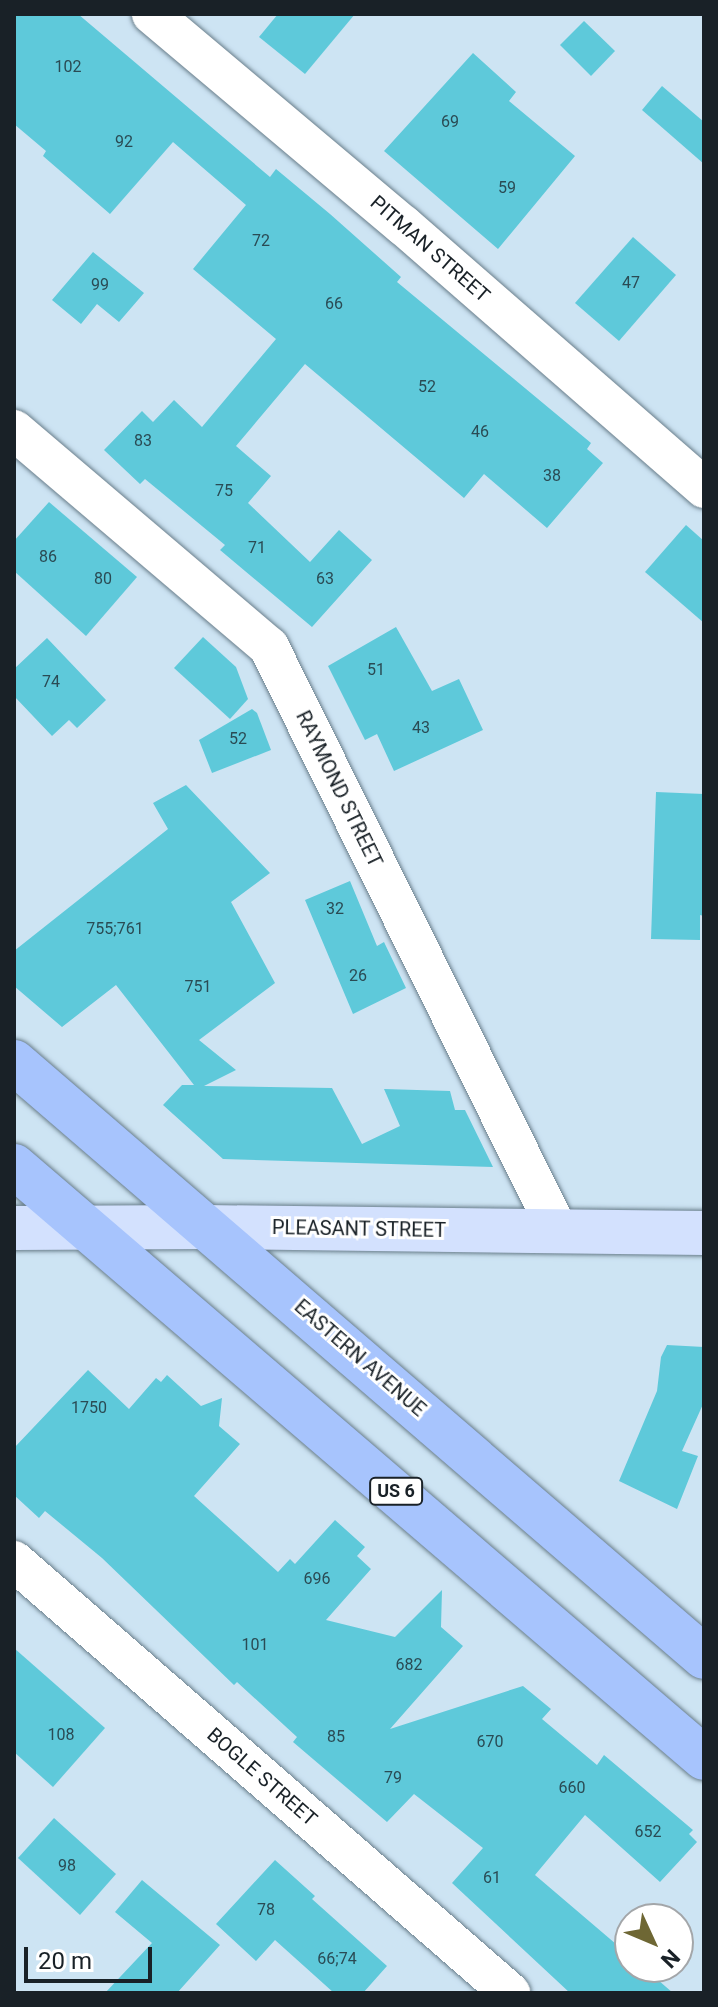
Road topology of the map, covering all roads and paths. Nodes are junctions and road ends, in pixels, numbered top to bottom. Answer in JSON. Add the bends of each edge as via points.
{"nodes":[{"id":1,"x":152,"y":14,"type":"edge"},
{"id":2,"x":14,"y":430,"type":"edge"},
{"id":3,"x":704,"y":488,"type":"edge"},
{"id":4,"x":14,"y":1062,"type":"edge"},
{"id":5,"x":14,"y":1166,"type":"edge"},
{"id":6,"x":206,"y":1227,"type":"junction"},
{"id":7,"x":14,"y":1228,"type":"edge"},
{"id":8,"x":85,"y":1228,"type":"junction"},
{"id":9,"x":558,"y":1231,"type":"junction"},
{"id":10,"x":704,"y":1233,"type":"edge"},
{"id":11,"x":14,"y":1561,"type":"edge"},
{"id":12,"x":704,"y":1657,"type":"edge"},
{"id":13,"x":704,"y":1758,"type":"edge"},
{"id":14,"x":510,"y":1993,"type":"edge"}],
"edges":[{"from":1,"to":3,"type":"street","name":"PITMAN STREET"},
{"from":2,"to":9,"type":"street","name":"RAYMOND STREET","via":[[269,647]]},
{"from":4,"to":6,"type":"main road","name":"EASTERN AVENUE"},
{"from":5,"to":8,"type":"main road","number":"US 6"},
{"from":6,"to":8,"type":"main road","name":"PLEASANT STREET"},
{"from":6,"to":9,"type":"main road","name":"PLEASANT STREET"},
{"from":6,"to":12,"type":"main road","name":"EASTERN AVENUE"},
{"from":7,"to":8,"type":"main road","name":"PLEASANT STREET"},
{"from":8,"to":13,"type":"main road","number":"US 6"},
{"from":9,"to":10,"type":"main road","name":"PLEASANT STREET"},
{"from":11,"to":14,"type":"street","name":"BOGLE STREET"}]}
